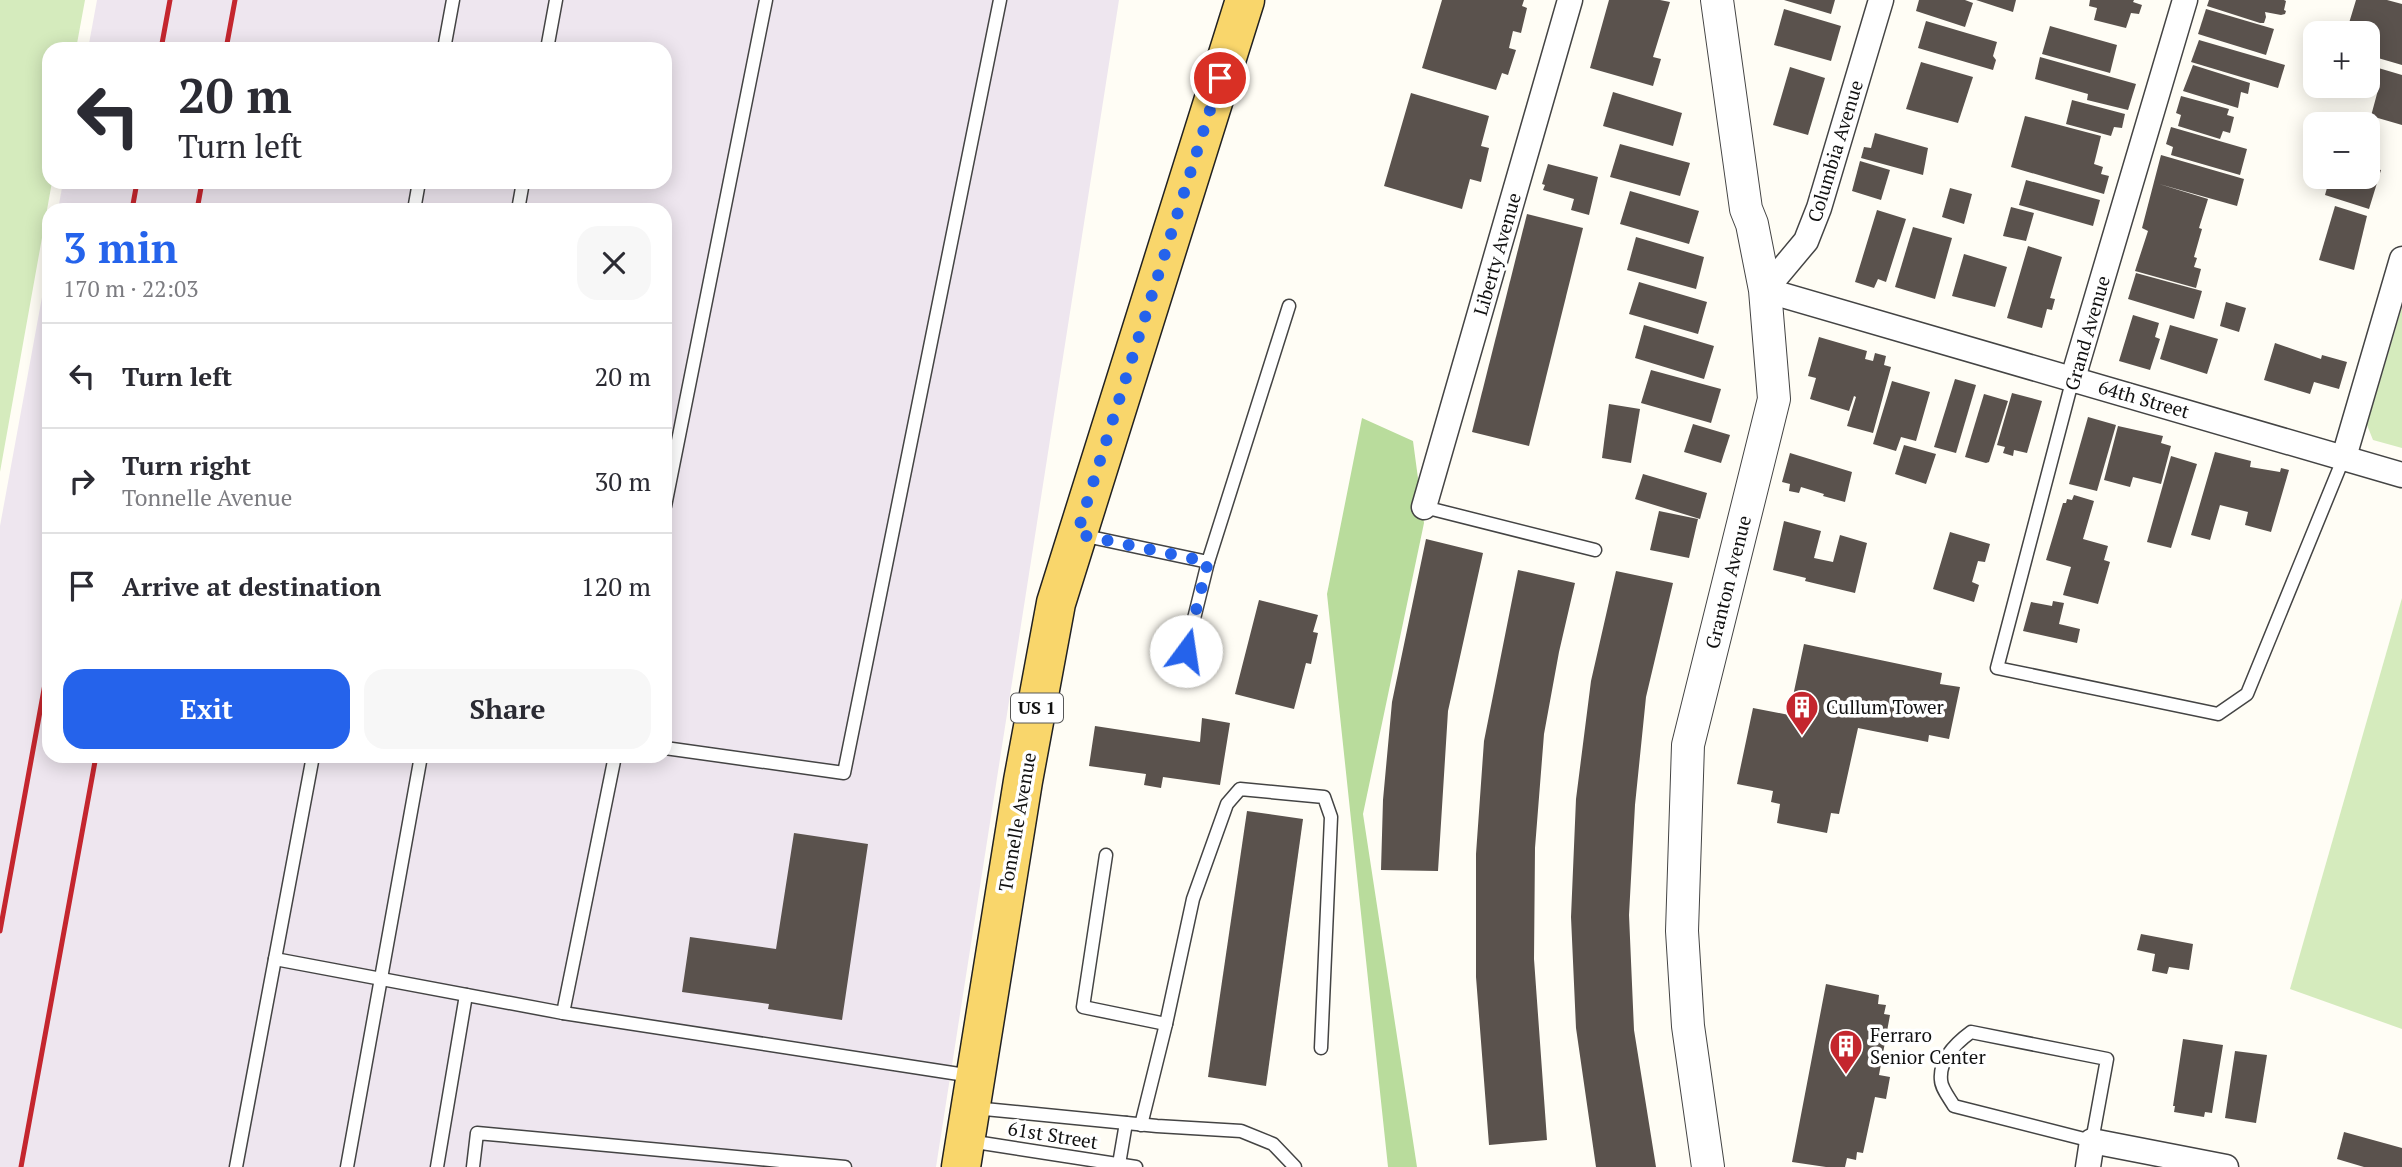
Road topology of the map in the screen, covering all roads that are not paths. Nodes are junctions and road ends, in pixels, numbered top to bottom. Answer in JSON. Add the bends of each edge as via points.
{"nodes":[{"id":1,"x":453,"y":0,"type":"edge"},
{"id":2,"x":556,"y":0,"type":"edge"},
{"id":3,"x":766,"y":0,"type":"edge"},
{"id":4,"x":1000,"y":0,"type":"edge"},
{"id":5,"x":1245,"y":0,"type":"edge"},
{"id":6,"x":1570,"y":0,"type":"edge"},
{"id":7,"x":1717,"y":0,"type":"edge"},
{"id":8,"x":1881,"y":0,"type":"edge"},
{"id":9,"x":2185,"y":0,"type":"edge"},
{"id":10,"x":445,"y":42,"type":"edge"},
{"id":11,"x":548,"y":42,"type":"edge"},
{"id":12,"x":2402,"y":259,"type":"edge"},
{"id":13,"x":1765,"y":290,"type":"junction"},
{"id":14,"x":1289,"y":306,"type":"dead end"},
{"id":15,"x":2073,"y":378,"type":"junction"},
{"id":16,"x":2344,"y":457,"type":"junction"},
{"id":17,"x":672,"y":471,"type":"edge"},
{"id":18,"x":2402,"y":475,"type":"edge"},
{"id":19,"x":1424,"y":507,"type":"joint"},
{"id":20,"x":1077,"y":534,"type":"junction"},
{"id":21,"x":1595,"y":550,"type":"dead end"},
{"id":22,"x":1208,"y":562,"type":"junction"},
{"id":23,"x":1186,"y":651,"type":"dead end"},
{"id":24,"x":672,"y":749,"type":"edge"},
{"id":25,"x":312,"y":763,"type":"edge"},
{"id":26,"x":420,"y":763,"type":"edge"},
{"id":27,"x":614,"y":763,"type":"edge"},
{"id":28,"x":1106,"y":855,"type":"dead end"},
{"id":29,"x":275,"y":959,"type":"junction"},
{"id":30,"x":381,"y":979,"type":"junction"},
{"id":31,"x":466,"y":995,"type":"junction"},
{"id":32,"x":563,"y":1013,"type":"junction"},
{"id":33,"x":1166,"y":1024,"type":"junction"},
{"id":34,"x":1321,"y":1048,"type":"dead end"},
{"id":35,"x":968,"y":1123,"type":"edge"},
{"id":36,"x":1126,"y":1124,"type":"junction"},
{"id":37,"x":1141,"y":1125,"type":"junction"},
{"id":38,"x":2092,"y":1141,"type":"junction"},
{"id":39,"x":1119,"y":1164,"type":"junction"},
{"id":40,"x":236,"y":1167,"type":"edge"},
{"id":41,"x":347,"y":1167,"type":"edge"},
{"id":42,"x":437,"y":1167,"type":"edge"},
{"id":43,"x":473,"y":1167,"type":"edge"},
{"id":44,"x":845,"y":1167,"type":"edge"},
{"id":45,"x":1136,"y":1167,"type":"edge"},
{"id":46,"x":1295,"y":1167,"type":"edge"},
{"id":47,"x":1708,"y":1167,"type":"edge"},
{"id":48,"x":2088,"y":1167,"type":"edge"},
{"id":49,"x":2226,"y":1167,"type":"edge"}],
"edges":[{"from":1,"to":10,"type":"lane"},
{"from":2,"to":11,"type":"lane"},
{"from":3,"to":17,"type":"lane"},
{"from":4,"to":24,"type":"lane","via":[[844,773]]},
{"from":5,"to":20,"type":"main road","name":"Tonnelle Avenue","number":"US 1"},
{"from":6,"to":19,"type":"street","name":"Liberty Avenue"},
{"from":7,"to":13,"type":"street","name":"Granton Avenue","via":[[1746,209]]},
{"from":8,"to":13,"type":"street","name":"Columbia Avenue","via":[[1806,241]]},
{"from":9,"to":15,"type":"street","name":"Grand Avenue"},
{"from":12,"to":16,"type":"street"},
{"from":13,"to":15,"type":"street","name":"64th Street"},
{"from":13,"to":47,"type":"street","name":"Granton Avenue","via":[[1774,399],[1688,745],[1682,931],[1688,1026]]},
{"from":14,"to":22,"type":"lane"},
{"from":15,"to":16,"type":"street","name":"64th Street"},
{"from":15,"to":16,"type":"lane","name":"Grand Avenue","via":[[1997,668],[2218,714],[2247,694]]},
{"from":16,"to":18,"type":"street","name":"64th Street"},
{"from":19,"to":21,"type":"lane"},
{"from":20,"to":22,"type":"lane"},
{"from":20,"to":35,"type":"main road","name":"Tonnelle Avenue","number":"US 1","via":[[1060,588],[1023,781]]},
{"from":22,"to":23,"type":"lane"},
{"from":25,"to":29,"type":"lane"},
{"from":26,"to":30,"type":"lane"},
{"from":27,"to":32,"type":"lane"},
{"from":28,"to":33,"type":"lane","via":[[1083,1007]]},
{"from":29,"to":30,"type":"lane"},
{"from":29,"to":40,"type":"lane"},
{"from":30,"to":31,"type":"lane"},
{"from":30,"to":41,"type":"lane"},
{"from":31,"to":32,"type":"lane"},
{"from":31,"to":42,"type":"lane"},
{"from":32,"to":35,"type":"lane"},
{"from":33,"to":34,"type":"lane","via":[[1194,899],[1227,804],[1240,789],[1324,797],[1331,817]]},
{"from":33,"to":37,"type":"lane"},
{"from":35,"to":36,"type":"lane"},
{"from":35,"to":39,"type":"lane","name":"61st Street"},
{"from":36,"to":37,"type":"lane"},
{"from":36,"to":39,"type":"lane"},
{"from":37,"to":46,"type":"lane","via":[[1241,1131],[1273,1144]]},
{"from":38,"to":38,"type":"lane","via":[[2107,1059],[1971,1032],[1945,1059],[1940,1081],[1954,1106]]},
{"from":38,"to":48,"type":"street"},
{"from":38,"to":49,"type":"street"},
{"from":39,"to":45,"type":"lane","name":"61st Street"},
{"from":43,"to":44,"type":"lane","via":[[477,1133]]}]}
